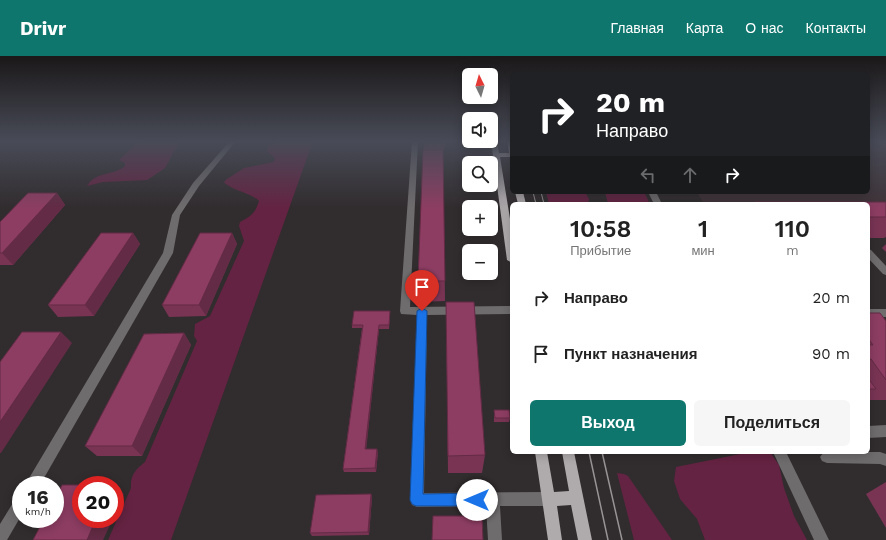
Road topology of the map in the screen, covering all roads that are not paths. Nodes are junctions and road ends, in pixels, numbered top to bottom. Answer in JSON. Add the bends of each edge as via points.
{"nodes":[{"id":1,"x":214,"y":164,"type":"edge"},
{"id":2,"x":414,"y":164,"type":"edge"},
{"id":3,"x":497,"y":164,"type":"edge"},
{"id":4,"x":510,"y":247,"type":"edge"},
{"id":5,"x":870,"y":254,"type":"edge"},
{"id":6,"x":886,"y":272,"type":"edge"},
{"id":7,"x":510,"y":310,"type":"edge"},
{"id":8,"x":422,"y":311,"type":"junction"},
{"id":9,"x":870,"y":313,"type":"edge"},
{"id":10,"x":886,"y":313,"type":"edge"},
{"id":11,"x":881,"y":324,"type":"edge"},
{"id":12,"x":886,"y":431,"type":"edge"},
{"id":13,"x":870,"y":432,"type":"edge"},
{"id":14,"x":541,"y":454,"type":"edge"},
{"id":15,"x":568,"y":454,"type":"edge"},
{"id":16,"x":780,"y":454,"type":"edge"},
{"id":17,"x":827,"y":457,"type":"dead end"},
{"id":18,"x":886,"y":460,"type":"edge"},
{"id":19,"x":37,"y":476,"type":"edge"},
{"id":20,"x":577,"y":498,"type":"junction"},
{"id":21,"x":492,"y":499,"type":"junction"},
{"id":22,"x":548,"y":499,"type":"junction"},
{"id":23,"x":12,"y":518,"type":"edge"},
{"id":24,"x":0,"y":538,"type":"edge"},
{"id":25,"x":495,"y":540,"type":"edge"},
{"id":26,"x":555,"y":540,"type":"edge"},
{"id":27,"x":584,"y":540,"type":"edge"},
{"id":28,"x":822,"y":540,"type":"edge"}],
"edges":[{"from":1,"to":19,"type":"street","via":[[196,184],[176,215],[168,253]]},
{"from":2,"to":8,"type":"street","via":[[405,311]]},
{"from":3,"to":4,"type":"main road"},
{"from":5,"to":6,"type":"street"},
{"from":7,"to":8,"type":"street"},
{"from":8,"to":21,"type":"street","via":[[416,500]]},
{"from":9,"to":10,"type":"street"},
{"from":9,"to":11,"type":"street"},
{"from":12,"to":13,"type":"street"},
{"from":14,"to":22,"type":"main road"},
{"from":15,"to":20,"type":"main road"},
{"from":16,"to":28,"type":"street"},
{"from":17,"to":18,"type":"street"},
{"from":20,"to":22,"type":"main road"},
{"from":20,"to":27,"type":"main road"},
{"from":21,"to":22,"type":"street"},
{"from":21,"to":25,"type":"street"},
{"from":22,"to":26,"type":"main road"},
{"from":23,"to":24,"type":"street"}]}
